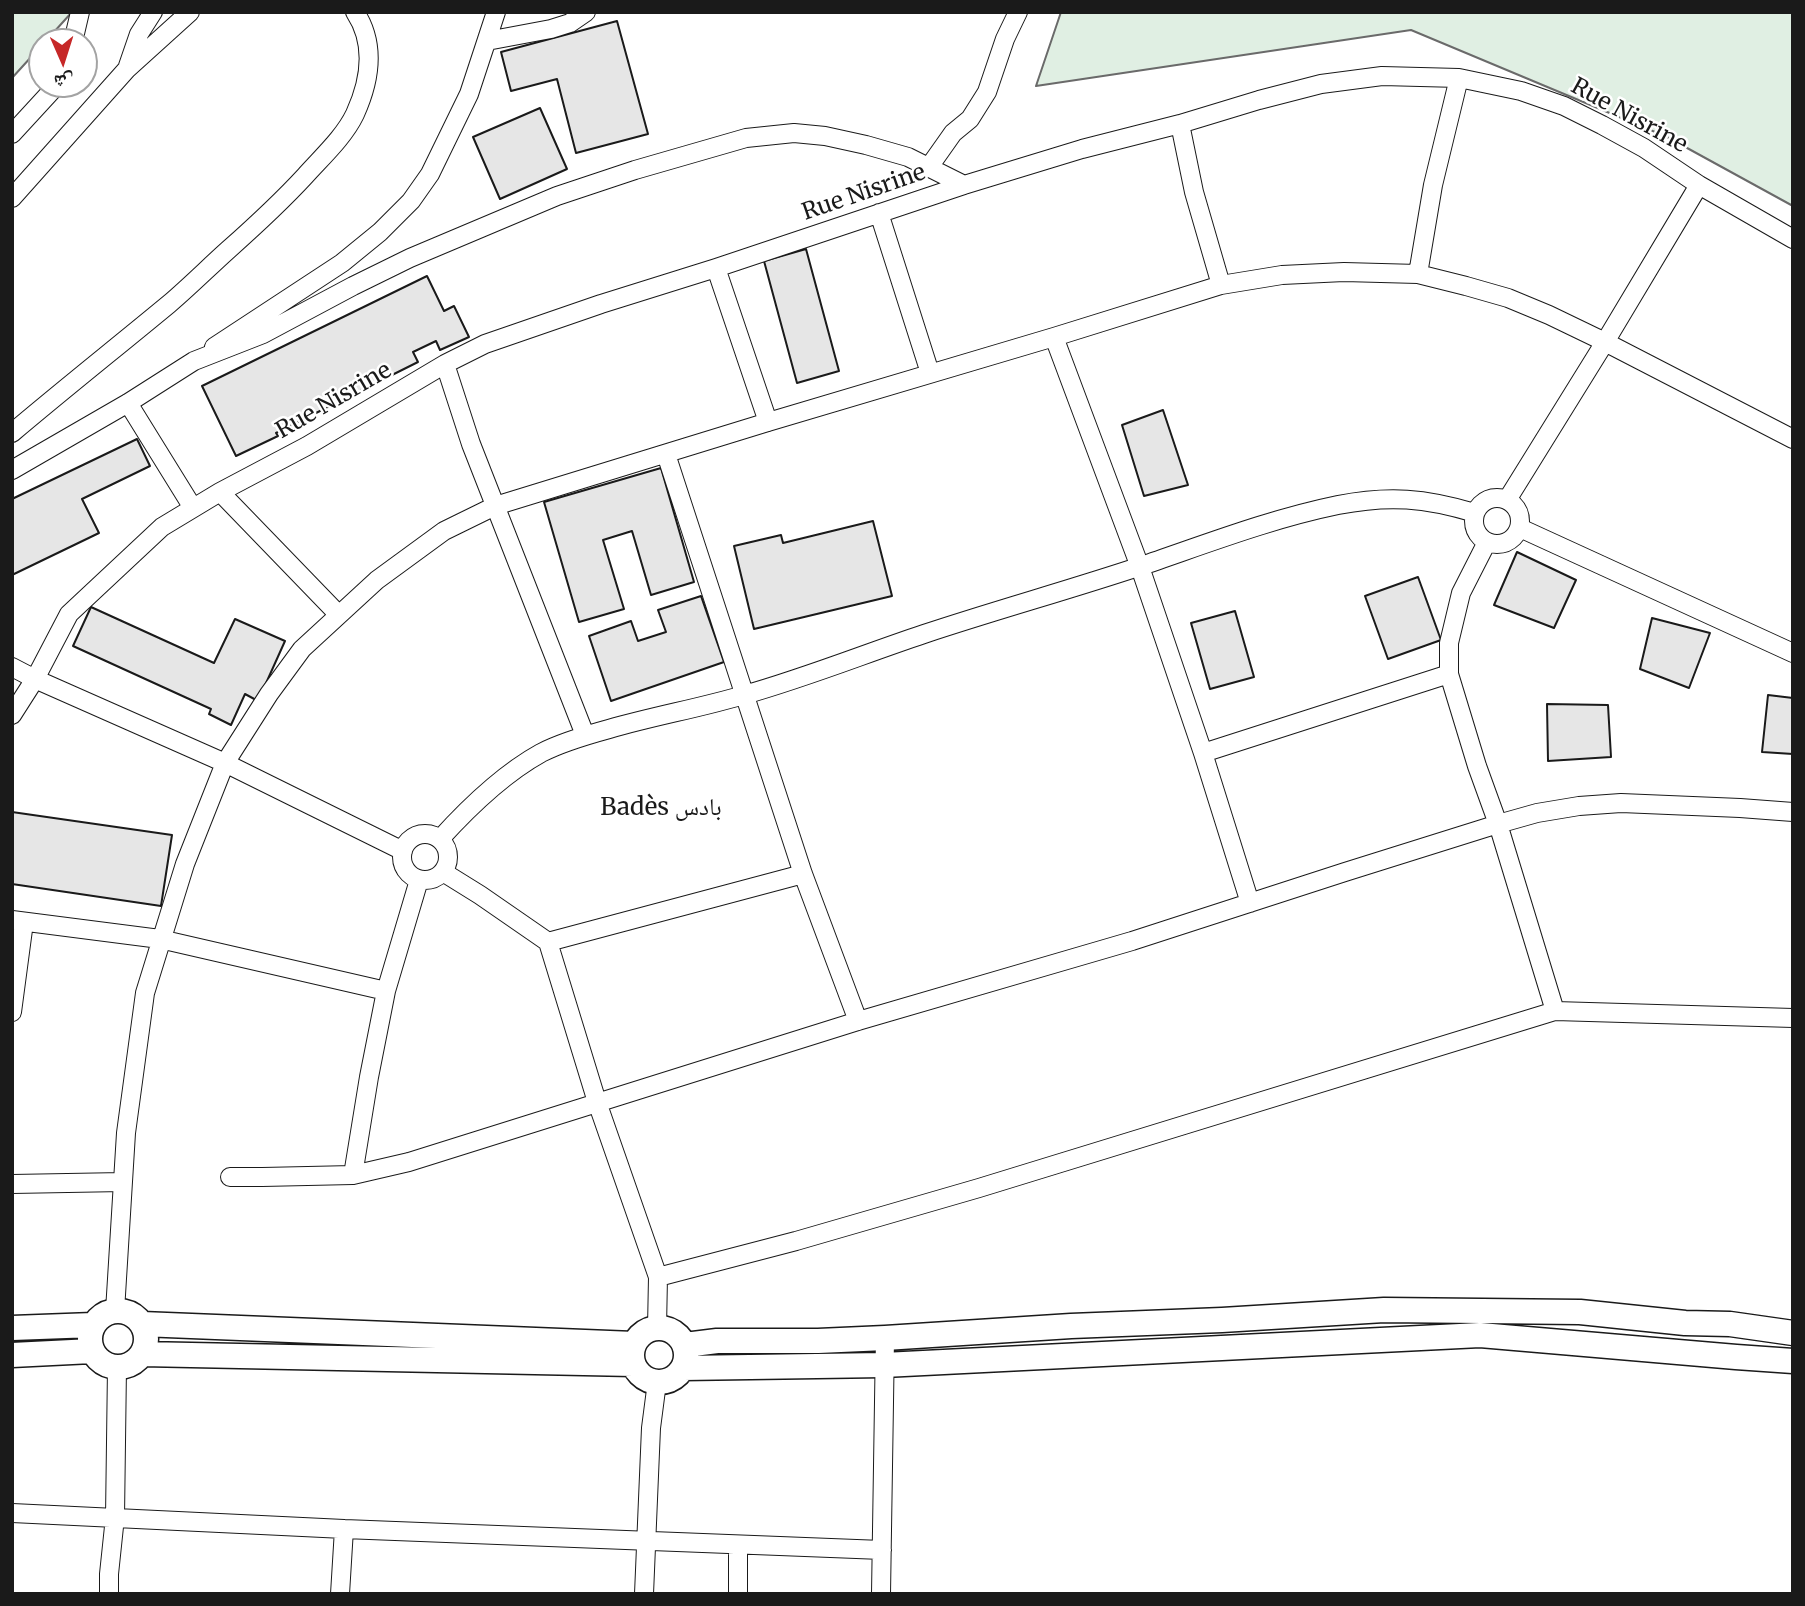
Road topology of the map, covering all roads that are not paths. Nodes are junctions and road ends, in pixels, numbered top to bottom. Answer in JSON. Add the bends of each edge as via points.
{"nodes":[{"id":1,"x":153,"y":12,"type":"edge"},
{"id":2,"x":190,"y":12,"type":"edge"},
{"id":3,"x":355,"y":12,"type":"edge"},
{"id":4,"x":496,"y":12,"type":"edge"},
{"id":5,"x":586,"y":12,"type":"edge"},
{"id":6,"x":1018,"y":12,"type":"edge"},
{"id":7,"x":487,"y":41,"type":"junction"},
{"id":8,"x":127,"y":69,"type":"junction"},
{"id":9,"x":1459,"y":78,"type":"junction"},
{"id":10,"x":45,"y":98,"type":"edge"},
{"id":11,"x":1180,"y":124,"type":"junction"},
{"id":12,"x":12,"y":134,"type":"edge"},
{"id":13,"x":929,"y":167,"type":"junction"},
{"id":14,"x":34,"y":176,"type":"junction"},
{"id":15,"x":12,"y":182,"type":"edge"},
{"id":16,"x":964,"y":185,"type":"junction"},
{"id":17,"x":1699,"y":185,"type":"junction"},
{"id":18,"x":12,"y":198,"type":"edge"},
{"id":19,"x":879,"y":214,"type":"junction"},
{"id":20,"x":1793,"y":239,"type":"edge"},
{"id":21,"x":716,"y":268,"type":"junction"},
{"id":22,"x":1418,"y":274,"type":"junction"},
{"id":23,"x":1221,"y":285,"type":"junction"},
{"id":24,"x":1054,"y":337,"type":"junction"},
{"id":25,"x":1605,"y":342,"type":"junction"},
{"id":26,"x":194,"y":361,"type":"junction"},
{"id":27,"x":445,"y":364,"type":"junction"},
{"id":28,"x":930,"y":373,"type":"junction"},
{"id":29,"x":128,"y":403,"type":"junction"},
{"id":30,"x":768,"y":422,"type":"junction"},
{"id":31,"x":12,"y":433,"type":"edge"},
{"id":32,"x":1793,"y":439,"type":"edge"},
{"id":33,"x":666,"y":454,"type":"junction"},
{"id":34,"x":12,"y":470,"type":"edge"},
{"id":35,"x":220,"y":492,"type":"junction"},
{"id":36,"x":1507,"y":500,"type":"junction"},
{"id":37,"x":495,"y":506,"type":"junction"},
{"id":38,"x":193,"y":508,"type":"junction"},
{"id":39,"x":1475,"y":513,"type":"junction"},
{"id":40,"x":1520,"y":527,"type":"junction"},
{"id":41,"x":1487,"y":542,"type":"junction"},
{"id":42,"x":1140,"y":566,"type":"junction"},
{"id":43,"x":338,"y":614,"type":"junction"},
{"id":44,"x":1793,"y":653,"type":"edge"},
{"id":45,"x":12,"y":667,"type":"edge"},
{"id":46,"x":1449,"y":674,"type":"junction"},
{"id":47,"x":35,"y":679,"type":"junction"},
{"id":48,"x":744,"y":695,"type":"junction"},
{"id":49,"x":15,"y":705,"type":"edge"},
{"id":50,"x":585,"y":735,"type":"junction"},
{"id":51,"x":1203,"y":753,"type":"junction"},
{"id":52,"x":225,"y":763,"type":"junction"},
{"id":53,"x":1793,"y":813,"type":"edge"},
{"id":54,"x":1498,"y":824,"type":"junction"},
{"id":55,"x":440,"y":839,"type":"junction"},
{"id":56,"x":403,"y":851,"type":"junction"},
{"id":57,"x":443,"y":872,"type":"junction"},
{"id":58,"x":803,"y":873,"type":"junction"},
{"id":59,"x":419,"y":880,"type":"junction"},
{"id":60,"x":1251,"y":903,"type":"junction"},
{"id":61,"x":18,"y":921,"type":"edge"},
{"id":62,"x":160,"y":939,"type":"junction"},
{"id":63,"x":548,"y":942,"type":"junction"},
{"id":64,"x":386,"y":991,"type":"junction"},
{"id":65,"x":1555,"y":1011,"type":"junction"},
{"id":66,"x":12,"y":1012,"type":"edge"},
{"id":67,"x":1793,"y":1018,"type":"edge"},
{"id":68,"x":858,"y":1021,"type":"junction"},
{"id":69,"x":597,"y":1102,"type":"junction"},
{"id":70,"x":353,"y":1175,"type":"junction"},
{"id":71,"x":230,"y":1177,"type":"dead end"},
{"id":72,"x":123,"y":1182,"type":"junction"},
{"id":73,"x":12,"y":1184,"type":"edge"},
{"id":74,"x":658,"y":1277,"type":"junction"},
{"id":75,"x":115,"y":1311,"type":"junction"},
{"id":76,"x":142,"y":1324,"type":"junction"},
{"id":77,"x":93,"y":1325,"type":"junction"},
{"id":78,"x":12,"y":1328,"type":"edge"},
{"id":79,"x":657,"y":1328,"type":"junction"},
{"id":80,"x":349,"y":1332,"type":"junction"},
{"id":81,"x":1793,"y":1333,"type":"edge"},
{"id":82,"x":885,"y":1338,"type":"junction"},
{"id":83,"x":92,"y":1351,"type":"junction"},
{"id":84,"x":12,"y":1354,"type":"edge"},
{"id":85,"x":142,"y":1354,"type":"junction"},
{"id":86,"x":633,"y":1354,"type":"junction"},
{"id":87,"x":684,"y":1357,"type":"junction"},
{"id":88,"x":348,"y":1359,"type":"junction"},
{"id":89,"x":1793,"y":1361,"type":"edge"},
{"id":90,"x":884,"y":1365,"type":"junction"},
{"id":91,"x":117,"y":1367,"type":"junction"},
{"id":92,"x":657,"y":1382,"type":"junction"},
{"id":93,"x":12,"y":1513,"type":"edge"},
{"id":94,"x":115,"y":1517,"type":"junction"},
{"id":95,"x":344,"y":1529,"type":"junction"},
{"id":96,"x":645,"y":1541,"type":"junction"},
{"id":97,"x":738,"y":1545,"type":"junction"},
{"id":98,"x":883,"y":1550,"type":"junction"},
{"id":99,"x":109,"y":1594,"type":"edge"},
{"id":100,"x":340,"y":1594,"type":"edge"},
{"id":101,"x":644,"y":1594,"type":"edge"},
{"id":102,"x":738,"y":1594,"type":"edge"},
{"id":103,"x":881,"y":1594,"type":"edge"}],
"edges":[{"from":1,"to":8,"type":"street","via":[[139,34]]},
{"from":2,"to":8,"type":"street"},
{"from":3,"to":31,"type":"street","via":[[370,65],[354,116],[338,140],[279,204],[181,293]]},
{"from":4,"to":7,"type":"street"},
{"from":5,"to":7,"type":"street","via":[[551,29]]},
{"from":6,"to":13,"type":"street","via":[[987,92],[971,119],[953,133]]},
{"from":7,"to":26,"type":"street","via":[[447,141],[411,201],[342,263]]},
{"from":8,"to":14,"type":"street"},
{"from":9,"to":11,"type":"street","name":"Rue Nisrine","via":[[1382,75],[1321,84]]},
{"from":9,"to":17,"type":"street","name":"Rue Nisrine","via":[[1564,106],[1644,148]]},
{"from":9,"to":22,"type":"street","via":[[1433,185]]},
{"from":10,"to":12,"type":"street"},
{"from":11,"to":16,"type":"street","name":"Rue Nisrine"},
{"from":11,"to":23,"type":"street"},
{"from":13,"to":16,"type":"street"},
{"from":13,"to":26,"type":"street","via":[[866,145],[793,133],[712,147],[557,197],[410,258],[263,334]]},
{"from":14,"to":15,"type":"street"},
{"from":14,"to":18,"type":"street"},
{"from":16,"to":19,"type":"street","name":"Rue Nisrine"},
{"from":17,"to":20,"type":"street","name":"Rue Nisrine"},
{"from":17,"to":25,"type":"street"},
{"from":19,"to":21,"type":"street","name":"Rue Nisrine"},
{"from":19,"to":28,"type":"street"},
{"from":21,"to":27,"type":"street","name":"Rue Nisrine","via":[[541,324]]},
{"from":21,"to":30,"type":"street"},
{"from":22,"to":23,"type":"street","via":[[1282,275]]},
{"from":22,"to":25,"type":"street","via":[[1508,298]]},
{"from":23,"to":24,"type":"street"},
{"from":24,"to":28,"type":"street"},
{"from":24,"to":42,"type":"street"},
{"from":25,"to":32,"type":"street"},
{"from":25,"to":36,"type":"street"},
{"from":26,"to":29,"type":"street"},
{"from":27,"to":35,"type":"street","name":"Rue Nisrine"},
{"from":27,"to":37,"type":"street"},
{"from":28,"to":30,"type":"street"},
{"from":29,"to":34,"type":"street"},
{"from":29,"to":38,"type":"street"},
{"from":30,"to":33,"type":"street"},
{"from":33,"to":37,"type":"street"},
{"from":33,"to":48,"type":"street"},
{"from":35,"to":38,"type":"street","name":"Rue Nisrine"},
{"from":35,"to":43,"type":"street"},
{"from":36,"to":39,"type":"street","via":[[1491,498]]},
{"from":36,"to":40,"type":"street","via":[[1518,512]]},
{"from":37,"to":43,"type":"street","via":[[444,531]]},
{"from":37,"to":50,"type":"street"},
{"from":38,"to":47,"type":"street","name":"Rue Nisrine","via":[[162,527],[69,614]]},
{"from":39,"to":41,"type":"street","via":[[1475,530]]},
{"from":39,"to":42,"type":"street","via":[[1418,499],[1339,505],[1284,518]]},
{"from":40,"to":41,"type":"street","via":[[1510,540]]},
{"from":40,"to":44,"type":"street"},
{"from":41,"to":46,"type":"street","via":[[1461,593],[1449,643]]},
{"from":42,"to":48,"type":"street"},
{"from":42,"to":51,"type":"street"},
{"from":43,"to":52,"type":"street","via":[[302,649]]},
{"from":45,"to":47,"type":"street"},
{"from":46,"to":51,"type":"street"},
{"from":46,"to":54,"type":"street"},
{"from":47,"to":49,"type":"street","name":"Rue Nisrine"},
{"from":47,"to":52,"type":"street"},
{"from":48,"to":50,"type":"street"},
{"from":48,"to":58,"type":"street"},
{"from":50,"to":55,"type":"street","via":[[542,753],[513,772]]},
{"from":51,"to":60,"type":"street"},
{"from":52,"to":56,"type":"street"},
{"from":52,"to":62,"type":"street"},
{"from":53,"to":54,"type":"street","via":[[1621,803],[1537,813]]},
{"from":54,"to":60,"type":"street"},
{"from":54,"to":65,"type":"street"},
{"from":55,"to":56,"type":"street","via":[[414,837]]},
{"from":55,"to":57,"type":"street","via":[[449,855]]},
{"from":56,"to":59,"type":"street","via":[[405,868]]},
{"from":57,"to":59,"type":"street","via":[[437,878]]},
{"from":57,"to":63,"type":"street"},
{"from":58,"to":63,"type":"street"},
{"from":58,"to":68,"type":"street"},
{"from":59,"to":64,"type":"street"},
{"from":60,"to":68,"type":"street"},
{"from":61,"to":62,"type":"street"},
{"from":61,"to":66,"type":"street"},
{"from":62,"to":64,"type":"street"},
{"from":62,"to":72,"type":"street","via":[[143,1005]]},
{"from":63,"to":69,"type":"street"},
{"from":64,"to":70,"type":"street"},
{"from":65,"to":67,"type":"street"},
{"from":65,"to":74,"type":"street","via":[[966,1192]]},
{"from":68,"to":69,"type":"street"},
{"from":69,"to":70,"type":"street","via":[[409,1163]]},
{"from":69,"to":74,"type":"street"},
{"from":70,"to":71,"type":"street"},
{"from":72,"to":73,"type":"street"},
{"from":72,"to":75,"type":"street"},
{"from":74,"to":79,"type":"street"},
{"from":75,"to":76,"type":"street","via":[[135,1316]]},
{"from":75,"to":77,"type":"street"},
{"from":76,"to":80,"type":"street"},
{"from":76,"to":85,"type":"street","via":[[146,1344]]},
{"from":77,"to":78,"type":"street"},
{"from":77,"to":83,"type":"street"},
{"from":79,"to":86,"type":"street","via":[[643,1333]]},
{"from":79,"to":87,"type":"street","via":[[678,1335]]},
{"from":80,"to":86,"type":"street"},
{"from":80,"to":88,"type":"street"},
{"from":81,"to":82,"type":"street","via":[[1580,1312],[1384,1310]]},
{"from":82,"to":87,"type":"street","via":[[717,1341]]},
{"from":82,"to":90,"type":"street"},
{"from":83,"to":84,"type":"street"},
{"from":83,"to":91,"type":"street","via":[[103,1363]]},
{"from":85,"to":88,"type":"street"},
{"from":85,"to":91,"type":"street","via":[[135,1362]]},
{"from":86,"to":88,"type":"street"},
{"from":86,"to":92,"type":"street","via":[[636,1371]]},
{"from":87,"to":90,"type":"street"},
{"from":87,"to":92,"type":"street","via":[[677,1376]]},
{"from":89,"to":90,"type":"street","via":[[1480,1335]]},
{"from":90,"to":98,"type":"street"},
{"from":91,"to":94,"type":"street"},
{"from":92,"to":96,"type":"street"},
{"from":93,"to":94,"type":"street"},
{"from":94,"to":95,"type":"street"},
{"from":94,"to":99,"type":"street"},
{"from":95,"to":96,"type":"street"},
{"from":95,"to":100,"type":"street"},
{"from":96,"to":97,"type":"street"},
{"from":96,"to":101,"type":"street"},
{"from":97,"to":98,"type":"street"},
{"from":97,"to":102,"type":"street"},
{"from":98,"to":103,"type":"street"}]}
